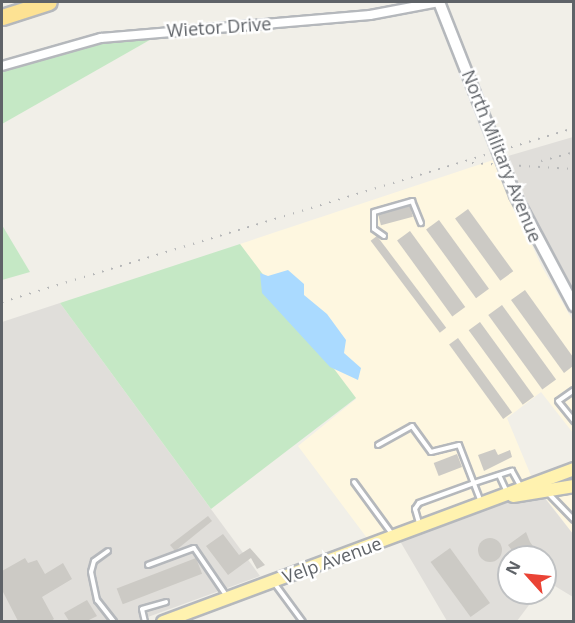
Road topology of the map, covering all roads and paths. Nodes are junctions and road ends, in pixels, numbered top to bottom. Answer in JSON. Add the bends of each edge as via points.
{"nodes":[{"id":1,"x":18,"y":2,"type":"edge"},
{"id":2,"x":49,"y":2,"type":"edge"},
{"id":3,"x":439,"y":2,"type":"edge"},
{"id":4,"x":2,"y":7,"type":"edge"},
{"id":5,"x":2,"y":17,"type":"edge"},
{"id":6,"x":2,"y":66,"type":"edge"},
{"id":7,"x":421,"y":223,"type":"dead end"},
{"id":8,"x":384,"y":236,"type":"dead end"},
{"id":9,"x":573,"y":306,"type":"edge"},
{"id":10,"x":573,"y":390,"type":"edge"},
{"id":11,"x":573,"y":421,"type":"edge"},
{"id":12,"x":378,"y":445,"type":"dead end"},
{"id":13,"x":573,"y":469,"type":"edge"},
{"id":14,"x":499,"y":475,"type":"junction"},
{"id":15,"x":354,"y":482,"type":"dead end"},
{"id":16,"x":474,"y":483,"type":"junction"},
{"id":17,"x":573,"y":486,"type":"edge"},
{"id":18,"x":521,"y":488,"type":"junction"},
{"id":19,"x":547,"y":490,"type":"junction"},
{"id":20,"x":504,"y":497,"type":"junction"},
{"id":21,"x":482,"y":506,"type":"junction"},
{"id":22,"x":573,"y":520,"type":"edge"},
{"id":23,"x":421,"y":528,"type":"junction"},
{"id":24,"x":394,"y":537,"type":"junction"},
{"id":25,"x":108,"y":551,"type":"dead end"},
{"id":26,"x":148,"y":565,"type":"dead end"},
{"id":27,"x":274,"y":582,"type":"junction"},
{"id":28,"x":228,"y":598,"type":"junction"},
{"id":29,"x":166,"y":602,"type":"dead end"},
{"id":30,"x":114,"y":620,"type":"edge"},
{"id":31,"x":107,"y":621,"type":"edge"},
{"id":32,"x":145,"y":621,"type":"edge"},
{"id":33,"x":163,"y":621,"type":"edge"},
{"id":34,"x":303,"y":621,"type":"edge"}],
"edges":[{"from":1,"to":4,"type":"highway"},
{"from":2,"to":5,"type":"highway"},
{"from":3,"to":6,"type":"street","name":"Wietor Drive","via":[[370,15],[101,38]]},
{"from":3,"to":9,"type":"street","name":"North Military Avenue","via":[[515,195]]},
{"from":7,"to":8,"type":"lane","via":[[412,201],[374,212],[374,229]]},
{"from":10,"to":11,"type":"lane","via":[[558,401]]},
{"from":12,"to":16,"type":"lane","via":[[415,426],[431,452],[460,446]]},
{"from":13,"to":18,"type":"main road","name":"Velp Avenue"},
{"from":14,"to":16,"type":"lane"},
{"from":14,"to":18,"type":"lane","via":[[514,472]]},
{"from":14,"to":20,"type":"lane"},
{"from":15,"to":24,"type":"lane","via":[[372,501]]},
{"from":16,"to":21,"type":"lane"},
{"from":16,"to":23,"type":"lane","via":[[417,504]]},
{"from":17,"to":19,"type":"main road","name":"Velp Avenue"},
{"from":18,"to":20,"type":"main road","name":"Velp Avenue"},
{"from":19,"to":20,"type":"main road","name":"Velp Avenue"},
{"from":19,"to":22,"type":"lane"},
{"from":20,"to":21,"type":"main road","name":"Velp Avenue"},
{"from":21,"to":23,"type":"main road","name":"Velp Avenue"},
{"from":23,"to":24,"type":"main road","name":"Velp Avenue"},
{"from":24,"to":27,"type":"main road","name":"Velp Avenue"},
{"from":25,"to":30,"type":"lane","via":[[93,561],[91,572],[97,600]]},
{"from":26,"to":28,"type":"lane","via":[[194,549]]},
{"from":27,"to":28,"type":"main road","name":"Velp Avenue"},
{"from":27,"to":34,"type":"lane"},
{"from":28,"to":33,"type":"main road","name":"Velp Avenue"},
{"from":29,"to":32,"type":"lane","via":[[142,609]]},
{"from":30,"to":31,"type":"lane"}]}
